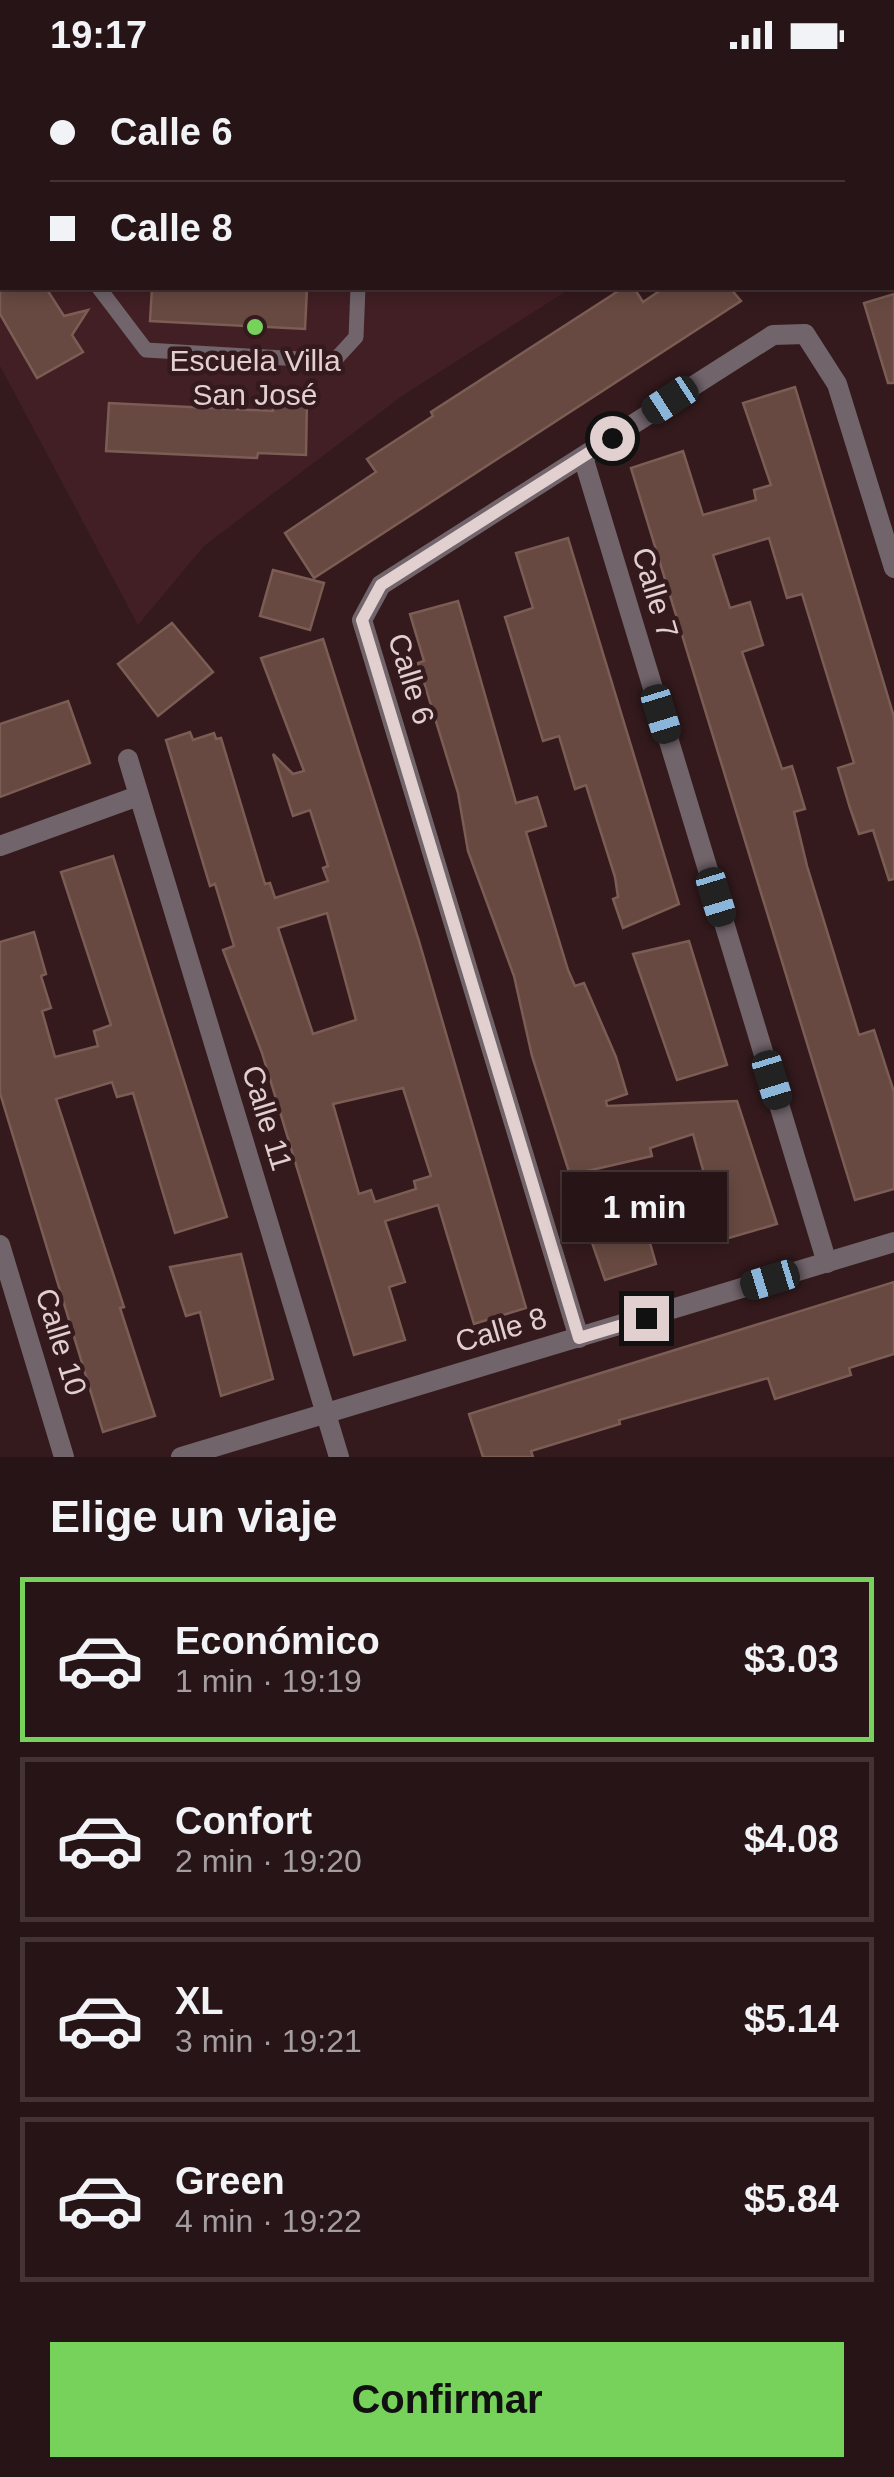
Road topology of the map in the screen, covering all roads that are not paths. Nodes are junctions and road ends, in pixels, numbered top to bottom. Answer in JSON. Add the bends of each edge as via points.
{"nodes":[{"id":1,"x":101,"y":290,"type":"edge"},
{"id":2,"x":358,"y":290,"type":"edge"},
{"id":3,"x":583,"y":456,"type":"junction"},
{"id":4,"x":894,"y":568,"type":"edge"},
{"id":5,"x":128,"y":759,"type":"dead end"},
{"id":6,"x":138,"y":796,"type":"junction"},
{"id":7,"x":0,"y":846,"type":"edge"},
{"id":8,"x":894,"y":1242,"type":"edge"},
{"id":9,"x":0,"y":1245,"type":"edge"},
{"id":10,"x":827,"y":1263,"type":"junction"},
{"id":11,"x":579,"y":1338,"type":"junction"},
{"id":12,"x":325,"y":1414,"type":"junction"},
{"id":13,"x":64,"y":1457,"type":"edge"},
{"id":14,"x":181,"y":1457,"type":"edge"},
{"id":15,"x":338,"y":1457,"type":"edge"}],
"edges":[{"from":1,"to":2,"type":"lane","via":[[146,350],[334,361],[356,337]]},
{"from":3,"to":4,"type":"street","name":"Calle 6","via":[[772,334],[805,334],[838,384]]},
{"from":3,"to":10,"type":"street","name":"Calle 7"},
{"from":3,"to":11,"type":"street","name":"Calle 6","via":[[381,585],[362,620]]},
{"from":5,"to":6,"type":"street","name":"Calle 11"},
{"from":6,"to":7,"type":"street"},
{"from":6,"to":12,"type":"street","name":"Calle 11"},
{"from":8,"to":10,"type":"street","name":"Calle 8"},
{"from":9,"to":13,"type":"street","name":"Calle 10"},
{"from":10,"to":11,"type":"street","name":"Calle 8"},
{"from":11,"to":12,"type":"street","name":"Calle 8"},
{"from":12,"to":14,"type":"street","name":"Calle 8"},
{"from":12,"to":15,"type":"street","name":"Calle 11"}]}
